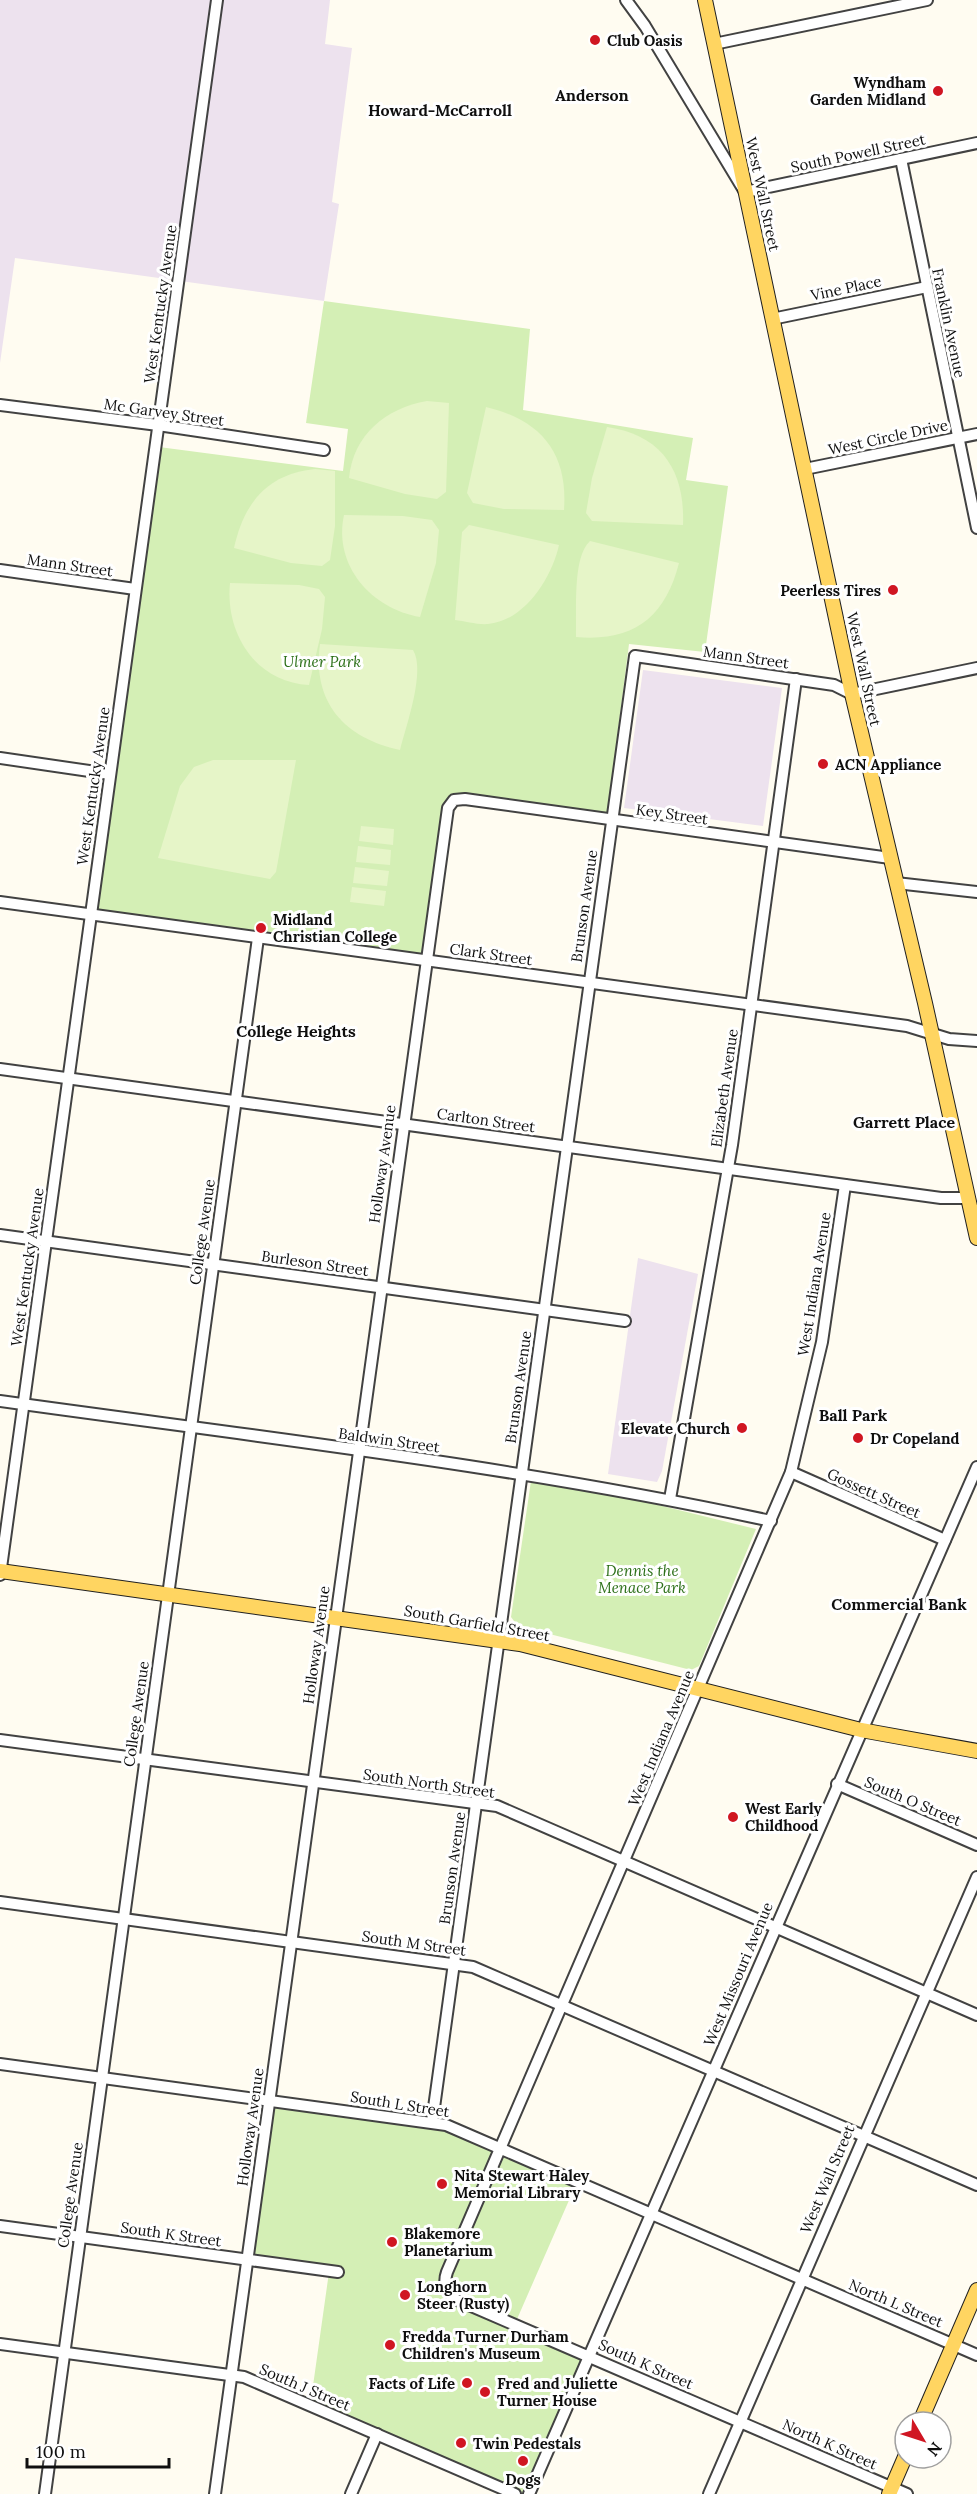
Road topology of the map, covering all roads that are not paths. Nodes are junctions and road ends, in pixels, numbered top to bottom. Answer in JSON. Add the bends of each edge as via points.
{"nodes":[{"id":1,"x":216,"y":0,"type":"edge"},
{"id":2,"x":626,"y":0,"type":"edge"},
{"id":3,"x":705,"y":0,"type":"edge"},
{"id":4,"x":927,"y":0,"type":"edge"},
{"id":5,"x":872,"y":6,"type":"edge"},
{"id":6,"x":714,"y":44,"type":"junction"},
{"id":7,"x":977,"y":143,"type":"edge"},
{"id":8,"x":901,"y":159,"type":"junction"},
{"id":9,"x":745,"y":192,"type":"junction"},
{"id":10,"x":927,"y":287,"type":"junction"},
{"id":11,"x":772,"y":319,"type":"junction"},
{"id":12,"x":0,"y":405,"type":"edge"},
{"id":13,"x":158,"y":425,"type":"junction"},
{"id":14,"x":977,"y":434,"type":"edge"},
{"id":15,"x":958,"y":438,"type":"junction"},
{"id":16,"x":324,"y":450,"type":"dead end"},
{"id":17,"x":805,"y":469,"type":"junction"},
{"id":18,"x":977,"y":528,"type":"edge"},
{"id":19,"x":0,"y":570,"type":"edge"},
{"id":20,"x":135,"y":589,"type":"junction"},
{"id":21,"x":635,"y":656,"type":"joint"},
{"id":22,"x":977,"y":668,"type":"edge"},
{"id":23,"x":796,"y":679,"type":"junction"},
{"id":24,"x":852,"y":694,"type":"junction"},
{"id":25,"x":0,"y":758,"type":"edge"},
{"id":26,"x":110,"y":774,"type":"junction"},
{"id":27,"x":452,"y":802,"type":"joint"},
{"id":28,"x":610,"y":821,"type":"junction"},
{"id":29,"x":774,"y":843,"type":"junction"},
{"id":30,"x":890,"y":858,"type":"junction"},
{"id":31,"x":896,"y":883,"type":"junction"},
{"id":32,"x":977,"y":891,"type":"edge"},
{"id":33,"x":0,"y":902,"type":"edge"},
{"id":34,"x":91,"y":914,"type":"junction"},
{"id":35,"x":258,"y":938,"type":"junction"},
{"id":36,"x":426,"y":960,"type":"junction"},
{"id":37,"x":589,"y":983,"type":"junction"},
{"id":38,"x":752,"y":1005,"type":"junction"},
{"id":39,"x":932,"y":1034,"type":"junction"},
{"id":40,"x":977,"y":1041,"type":"edge"},
{"id":41,"x":0,"y":1069,"type":"edge"},
{"id":42,"x":68,"y":1078,"type":"junction"},
{"id":43,"x":235,"y":1101,"type":"junction"},
{"id":44,"x":403,"y":1124,"type":"junction"},
{"id":45,"x":566,"y":1146,"type":"junction"},
{"id":46,"x":728,"y":1169,"type":"junction"},
{"id":47,"x":845,"y":1185,"type":"junction"},
{"id":48,"x":968,"y":1198,"type":"junction"},
{"id":49,"x":0,"y":1235,"type":"edge"},
{"id":50,"x":977,"y":1238,"type":"edge"},
{"id":51,"x":45,"y":1242,"type":"junction"},
{"id":52,"x":213,"y":1264,"type":"junction"},
{"id":53,"x":381,"y":1288,"type":"junction"},
{"id":54,"x":543,"y":1310,"type":"junction"},
{"id":55,"x":625,"y":1321,"type":"dead end"},
{"id":56,"x":0,"y":1401,"type":"edge"},
{"id":57,"x":24,"y":1404,"type":"junction"},
{"id":58,"x":191,"y":1428,"type":"junction"},
{"id":59,"x":359,"y":1450,"type":"junction"},
{"id":60,"x":977,"y":1467,"type":"edge"},
{"id":61,"x":791,"y":1472,"type":"junction"},
{"id":62,"x":522,"y":1473,"type":"junction"},
{"id":63,"x":670,"y":1499,"type":"junction"},
{"id":64,"x":771,"y":1521,"type":"junction"},
{"id":65,"x":945,"y":1540,"type":"junction"},
{"id":66,"x":0,"y":1571,"type":"edge"},
{"id":67,"x":0,"y":1575,"type":"edge"},
{"id":68,"x":168,"y":1594,"type":"junction"},
{"id":69,"x":335,"y":1617,"type":"junction"},
{"id":70,"x":498,"y":1641,"type":"junction"},
{"id":71,"x":699,"y":1689,"type":"junction"},
{"id":72,"x":861,"y":1730,"type":"junction"},
{"id":73,"x":0,"y":1740,"type":"edge"},
{"id":74,"x":977,"y":1752,"type":"edge"},
{"id":75,"x":146,"y":1759,"type":"junction"},
{"id":76,"x":312,"y":1782,"type":"junction"},
{"id":77,"x":837,"y":1784,"type":"junction"},
{"id":78,"x":476,"y":1804,"type":"junction"},
{"id":79,"x":977,"y":1845,"type":"edge"},
{"id":80,"x":624,"y":1862,"type":"junction"},
{"id":81,"x":977,"y":1877,"type":"edge"},
{"id":82,"x":0,"y":1902,"type":"edge"},
{"id":83,"x":123,"y":1919,"type":"junction"},
{"id":84,"x":775,"y":1927,"type":"junction"},
{"id":85,"x":291,"y":1942,"type":"junction"},
{"id":86,"x":453,"y":1964,"type":"junction"},
{"id":87,"x":926,"y":1993,"type":"junction"},
{"id":88,"x":562,"y":2005,"type":"junction"},
{"id":89,"x":977,"y":2015,"type":"edge"},
{"id":90,"x":0,"y":2064,"type":"edge"},
{"id":91,"x":713,"y":2071,"type":"junction"},
{"id":92,"x":101,"y":2078,"type":"junction"},
{"id":93,"x":269,"y":2100,"type":"junction"},
{"id":94,"x":432,"y":2122,"type":"junction"},
{"id":95,"x":864,"y":2136,"type":"junction"},
{"id":96,"x":500,"y":2149,"type":"junction"},
{"id":97,"x":977,"y":2185,"type":"edge"},
{"id":98,"x":651,"y":2213,"type":"junction"},
{"id":99,"x":0,"y":2226,"type":"edge"},
{"id":100,"x":80,"y":2236,"type":"junction"},
{"id":101,"x":247,"y":2260,"type":"junction"},
{"id":102,"x":338,"y":2272,"type":"dead end"},
{"id":103,"x":802,"y":2279,"type":"junction"},
{"id":104,"x":446,"y":2286,"type":"joint"},
{"id":105,"x":977,"y":2290,"type":"edge"},
{"id":106,"x":0,"y":2344,"type":"edge"},
{"id":107,"x":953,"y":2344,"type":"junction"},
{"id":108,"x":64,"y":2353,"type":"junction"},
{"id":109,"x":977,"y":2355,"type":"edge"},
{"id":110,"x":589,"y":2356,"type":"junction"},
{"id":111,"x":231,"y":2376,"type":"junction"},
{"id":112,"x":925,"y":2410,"type":"edge"},
{"id":113,"x":740,"y":2422,"type":"junction"},
{"id":114,"x":377,"y":2434,"type":"junction"},
{"id":115,"x":899,"y":2470,"type":"edge"},
{"id":116,"x":890,"y":2491,"type":"edge"},
{"id":117,"x":45,"y":2494,"type":"edge"},
{"id":118,"x":215,"y":2494,"type":"edge"},
{"id":119,"x":351,"y":2494,"type":"edge"},
{"id":120,"x":515,"y":2494,"type":"edge"},
{"id":121,"x":530,"y":2494,"type":"edge"},
{"id":122,"x":709,"y":2494,"type":"edge"},
{"id":123,"x":907,"y":2494,"type":"edge"}],
"edges":[{"from":1,"to":13,"type":"street","name":"West Kentucky Avenue"},
{"from":2,"to":9,"type":"street"},
{"from":3,"to":6,"type":"main road","name":"West Wall Street"},
{"from":4,"to":5,"type":"street"},
{"from":5,"to":6,"type":"street"},
{"from":6,"to":9,"type":"main road","name":"West Wall Street"},
{"from":7,"to":8,"type":"street","name":"South Powell Street"},
{"from":8,"to":9,"type":"street","name":"South Powell Street"},
{"from":8,"to":10,"type":"street","name":"Franklin Avenue"},
{"from":9,"to":11,"type":"main road","name":"West Wall Street"},
{"from":10,"to":11,"type":"street","name":"Vine Place"},
{"from":10,"to":15,"type":"street","name":"Franklin Avenue"},
{"from":11,"to":17,"type":"main road","name":"West Wall Street"},
{"from":12,"to":13,"type":"street","name":"Mc Garvey Street"},
{"from":13,"to":16,"type":"street","name":"Mc Garvey Street"},
{"from":13,"to":20,"type":"street","name":"West Kentucky Avenue"},
{"from":14,"to":15,"type":"street","name":"West Circle Drive"},
{"from":15,"to":17,"type":"street","name":"West Circle Drive"},
{"from":15,"to":18,"type":"street","name":"Franklin Avenue"},
{"from":17,"to":24,"type":"main road","name":"West Wall Street"},
{"from":19,"to":20,"type":"street","name":"Mann Street"},
{"from":20,"to":26,"type":"street","name":"West Kentucky Avenue"},
{"from":21,"to":23,"type":"street","name":"Mann Street"},
{"from":21,"to":28,"type":"street","name":"Brunson Avenue"},
{"from":22,"to":24,"type":"street"},
{"from":23,"to":24,"type":"street","name":"Mann Street","via":[[834,685]]},
{"from":23,"to":29,"type":"street","name":"Elizabeth Avenue"},
{"from":24,"to":30,"type":"main road","name":"West Wall Street"},
{"from":25,"to":26,"type":"street"},
{"from":26,"to":34,"type":"street","name":"West Kentucky Avenue"},
{"from":27,"to":28,"type":"street","name":"Key Street","via":[[465,799]]},
{"from":27,"to":36,"type":"street","name":"Holloway Avenue","via":[[446,815]]},
{"from":28,"to":29,"type":"street","name":"Key Street"},
{"from":28,"to":37,"type":"street","name":"Brunson Avenue"},
{"from":29,"to":30,"type":"street","name":"Key Street"},
{"from":29,"to":38,"type":"street","name":"Elizabeth Avenue"},
{"from":30,"to":31,"type":"main road","name":"West Wall Street"},
{"from":31,"to":32,"type":"street"},
{"from":31,"to":39,"type":"main road","name":"West Wall Street"},
{"from":33,"to":34,"type":"street","name":"Clark Street"},
{"from":34,"to":35,"type":"street","name":"Clark Street"},
{"from":34,"to":42,"type":"street","name":"West Kentucky Avenue"},
{"from":35,"to":36,"type":"street","name":"Clark Street"},
{"from":35,"to":43,"type":"street","name":"College Avenue"},
{"from":36,"to":37,"type":"street","name":"Clark Street"},
{"from":36,"to":44,"type":"street","name":"Holloway Avenue"},
{"from":37,"to":38,"type":"street","name":"Clark Street"},
{"from":37,"to":45,"type":"street","name":"Brunson Avenue"},
{"from":38,"to":39,"type":"street","name":"Clark Street","via":[[907,1026]]},
{"from":38,"to":46,"type":"street","name":"Elizabeth Avenue"},
{"from":39,"to":40,"type":"street","name":"Clark Street"},
{"from":39,"to":48,"type":"main road","name":"West Wall Street"},
{"from":41,"to":42,"type":"street","name":"Carlton Street"},
{"from":42,"to":43,"type":"street","name":"Carlton Street"},
{"from":42,"to":51,"type":"street","name":"West Kentucky Avenue"},
{"from":43,"to":44,"type":"street","name":"Carlton Street"},
{"from":43,"to":52,"type":"street","name":"College Avenue"},
{"from":44,"to":45,"type":"street","name":"Carlton Street"},
{"from":44,"to":53,"type":"street","name":"Holloway Avenue"},
{"from":45,"to":46,"type":"street","name":"Carlton Street"},
{"from":45,"to":54,"type":"street","name":"Brunson Avenue"},
{"from":46,"to":47,"type":"street","name":"Carlton Street"},
{"from":46,"to":63,"type":"street","name":"Elizabeth Avenue"},
{"from":47,"to":48,"type":"street","name":"Carlton Street"},
{"from":47,"to":61,"type":"street","name":"West Indiana Avenue","via":[[822,1342]]},
{"from":48,"to":50,"type":"main road","name":"West Wall Street"},
{"from":49,"to":51,"type":"street","name":"Burleson Street"},
{"from":51,"to":52,"type":"street","name":"Burleson Street"},
{"from":51,"to":57,"type":"street","name":"West Kentucky Avenue"},
{"from":52,"to":53,"type":"street","name":"Burleson Street"},
{"from":52,"to":58,"type":"street","name":"College Avenue"},
{"from":53,"to":54,"type":"street","name":"Burleson Street"},
{"from":53,"to":59,"type":"street","name":"Holloway Avenue"},
{"from":54,"to":55,"type":"street","name":"Burleson Street"},
{"from":54,"to":62,"type":"street","name":"Brunson Avenue"},
{"from":56,"to":57,"type":"street","name":"Baldwin Street"},
{"from":57,"to":58,"type":"street","name":"Baldwin Street"},
{"from":57,"to":66,"type":"street","name":"West Kentucky Avenue"},
{"from":58,"to":59,"type":"street","name":"Baldwin Street"},
{"from":58,"to":68,"type":"street","name":"College Avenue"},
{"from":59,"to":62,"type":"street","name":"Baldwin Street"},
{"from":59,"to":69,"type":"street","name":"Holloway Avenue"},
{"from":60,"to":65,"type":"street","name":"West Missouri Avenue"},
{"from":61,"to":64,"type":"street","name":"West Indiana Avenue"},
{"from":61,"to":65,"type":"street","name":"Gossett Street"},
{"from":62,"to":63,"type":"street","name":"Baldwin Street"},
{"from":62,"to":70,"type":"street","name":"Brunson Avenue"},
{"from":63,"to":64,"type":"street","name":"Baldwin Street"},
{"from":64,"to":71,"type":"street","name":"West Indiana Avenue"},
{"from":65,"to":72,"type":"street","name":"West Missouri Avenue"},
{"from":66,"to":67,"type":"street","name":"West Kentucky Avenue"},
{"from":66,"to":68,"type":"main road","name":"South Garfield Street"},
{"from":68,"to":69,"type":"main road","name":"South Garfield Street"},
{"from":68,"to":75,"type":"street","name":"College Avenue"},
{"from":69,"to":70,"type":"main road","name":"South Garfield Street"},
{"from":69,"to":76,"type":"street","name":"Holloway Avenue"},
{"from":70,"to":71,"type":"main road","name":"South Garfield Street"},
{"from":70,"to":78,"type":"street","name":"Brunson Avenue"},
{"from":71,"to":72,"type":"main road","name":"South Garfield Street"},
{"from":71,"to":80,"type":"street","name":"West Indiana Avenue"},
{"from":72,"to":74,"type":"main road","name":"South Garfield Street"},
{"from":72,"to":77,"type":"street","name":"West Missouri Avenue"},
{"from":73,"to":75,"type":"street","name":"South North Street"},
{"from":75,"to":76,"type":"street","name":"South North Street"},
{"from":75,"to":83,"type":"street","name":"College Avenue"},
{"from":76,"to":78,"type":"street","name":"South North Street"},
{"from":76,"to":85,"type":"street","name":"Holloway Avenue"},
{"from":77,"to":79,"type":"street","name":"South O Street"},
{"from":77,"to":84,"type":"street","name":"West Missouri Avenue"},
{"from":78,"to":80,"type":"street","name":"South North Street","via":[[497,1806]]},
{"from":78,"to":86,"type":"street","name":"Brunson Avenue"},
{"from":80,"to":84,"type":"street","name":"South North Street"},
{"from":80,"to":88,"type":"street","name":"West Indiana Avenue"},
{"from":81,"to":87,"type":"street","name":"West Wall Street"},
{"from":82,"to":83,"type":"street","name":"South M Street"},
{"from":83,"to":85,"type":"street","name":"South M Street"},
{"from":83,"to":92,"type":"street","name":"College Avenue"},
{"from":84,"to":87,"type":"street","name":"South North Street"},
{"from":84,"to":91,"type":"street","name":"West Missouri Avenue"},
{"from":85,"to":86,"type":"street","name":"South M Street"},
{"from":85,"to":93,"type":"street","name":"Holloway Avenue"},
{"from":86,"to":88,"type":"street","name":"South M Street","via":[[473,1967]]},
{"from":86,"to":94,"type":"street","name":"Brunson Avenue"},
{"from":87,"to":89,"type":"street","name":"South North Street"},
{"from":87,"to":95,"type":"street","name":"West Wall Street"},
{"from":88,"to":91,"type":"street","name":"South M Street"},
{"from":88,"to":96,"type":"street","name":"West Indiana Avenue"},
{"from":90,"to":92,"type":"street","name":"South L Street"},
{"from":91,"to":95,"type":"street","name":"South M Street"},
{"from":91,"to":98,"type":"street","name":"West Missouri Avenue"},
{"from":92,"to":93,"type":"street","name":"South L Street"},
{"from":92,"to":100,"type":"street","name":"College Avenue"},
{"from":93,"to":94,"type":"street","name":"South L Street"},
{"from":93,"to":101,"type":"street","name":"Holloway Avenue"},
{"from":94,"to":96,"type":"street","name":"South L Street"},
{"from":95,"to":97,"type":"street","name":"South M Street"},
{"from":95,"to":103,"type":"street","name":"West Wall Street"},
{"from":96,"to":98,"type":"street","name":"South L Street"},
{"from":96,"to":104,"type":"street","name":"West Indiana Avenue","via":[[447,2272]]},
{"from":98,"to":103,"type":"street","name":"South L Street"},
{"from":98,"to":110,"type":"street","name":"West Missouri Avenue"},
{"from":99,"to":100,"type":"street","name":"South K Street"},
{"from":100,"to":101,"type":"street","name":"South K Street"},
{"from":100,"to":108,"type":"street","name":"College Avenue"},
{"from":101,"to":102,"type":"street","name":"South K Street"},
{"from":101,"to":111,"type":"street","name":"Holloway Avenue"},
{"from":103,"to":107,"type":"street","name":"North L Street"},
{"from":103,"to":113,"type":"street","name":"West Wall Street"},
{"from":104,"to":110,"type":"street","name":"South K Street","via":[[455,2299]]},
{"from":105,"to":107,"type":"main road"},
{"from":106,"to":108,"type":"street","name":"South J Street"},
{"from":107,"to":109,"type":"street","name":"North L Street"},
{"from":107,"to":112,"type":"main road"},
{"from":108,"to":111,"type":"street","name":"South J Street"},
{"from":108,"to":117,"type":"street","name":"College Avenue"},
{"from":110,"to":113,"type":"street","name":"South K Street"},
{"from":110,"to":121,"type":"street","name":"West Missouri Avenue"},
{"from":111,"to":114,"type":"street","name":"South J Street","via":[[244,2377]]},
{"from":111,"to":118,"type":"street","name":"Holloway Avenue"},
{"from":113,"to":116,"type":"street","name":"North K Street"},
{"from":113,"to":122,"type":"street","name":"West Wall Street"},
{"from":114,"to":119,"type":"street"},
{"from":114,"to":120,"type":"street","name":"South J Street"},
{"from":115,"to":116,"type":"main road"},
{"from":116,"to":123,"type":"street","name":"North K Street"}]}
